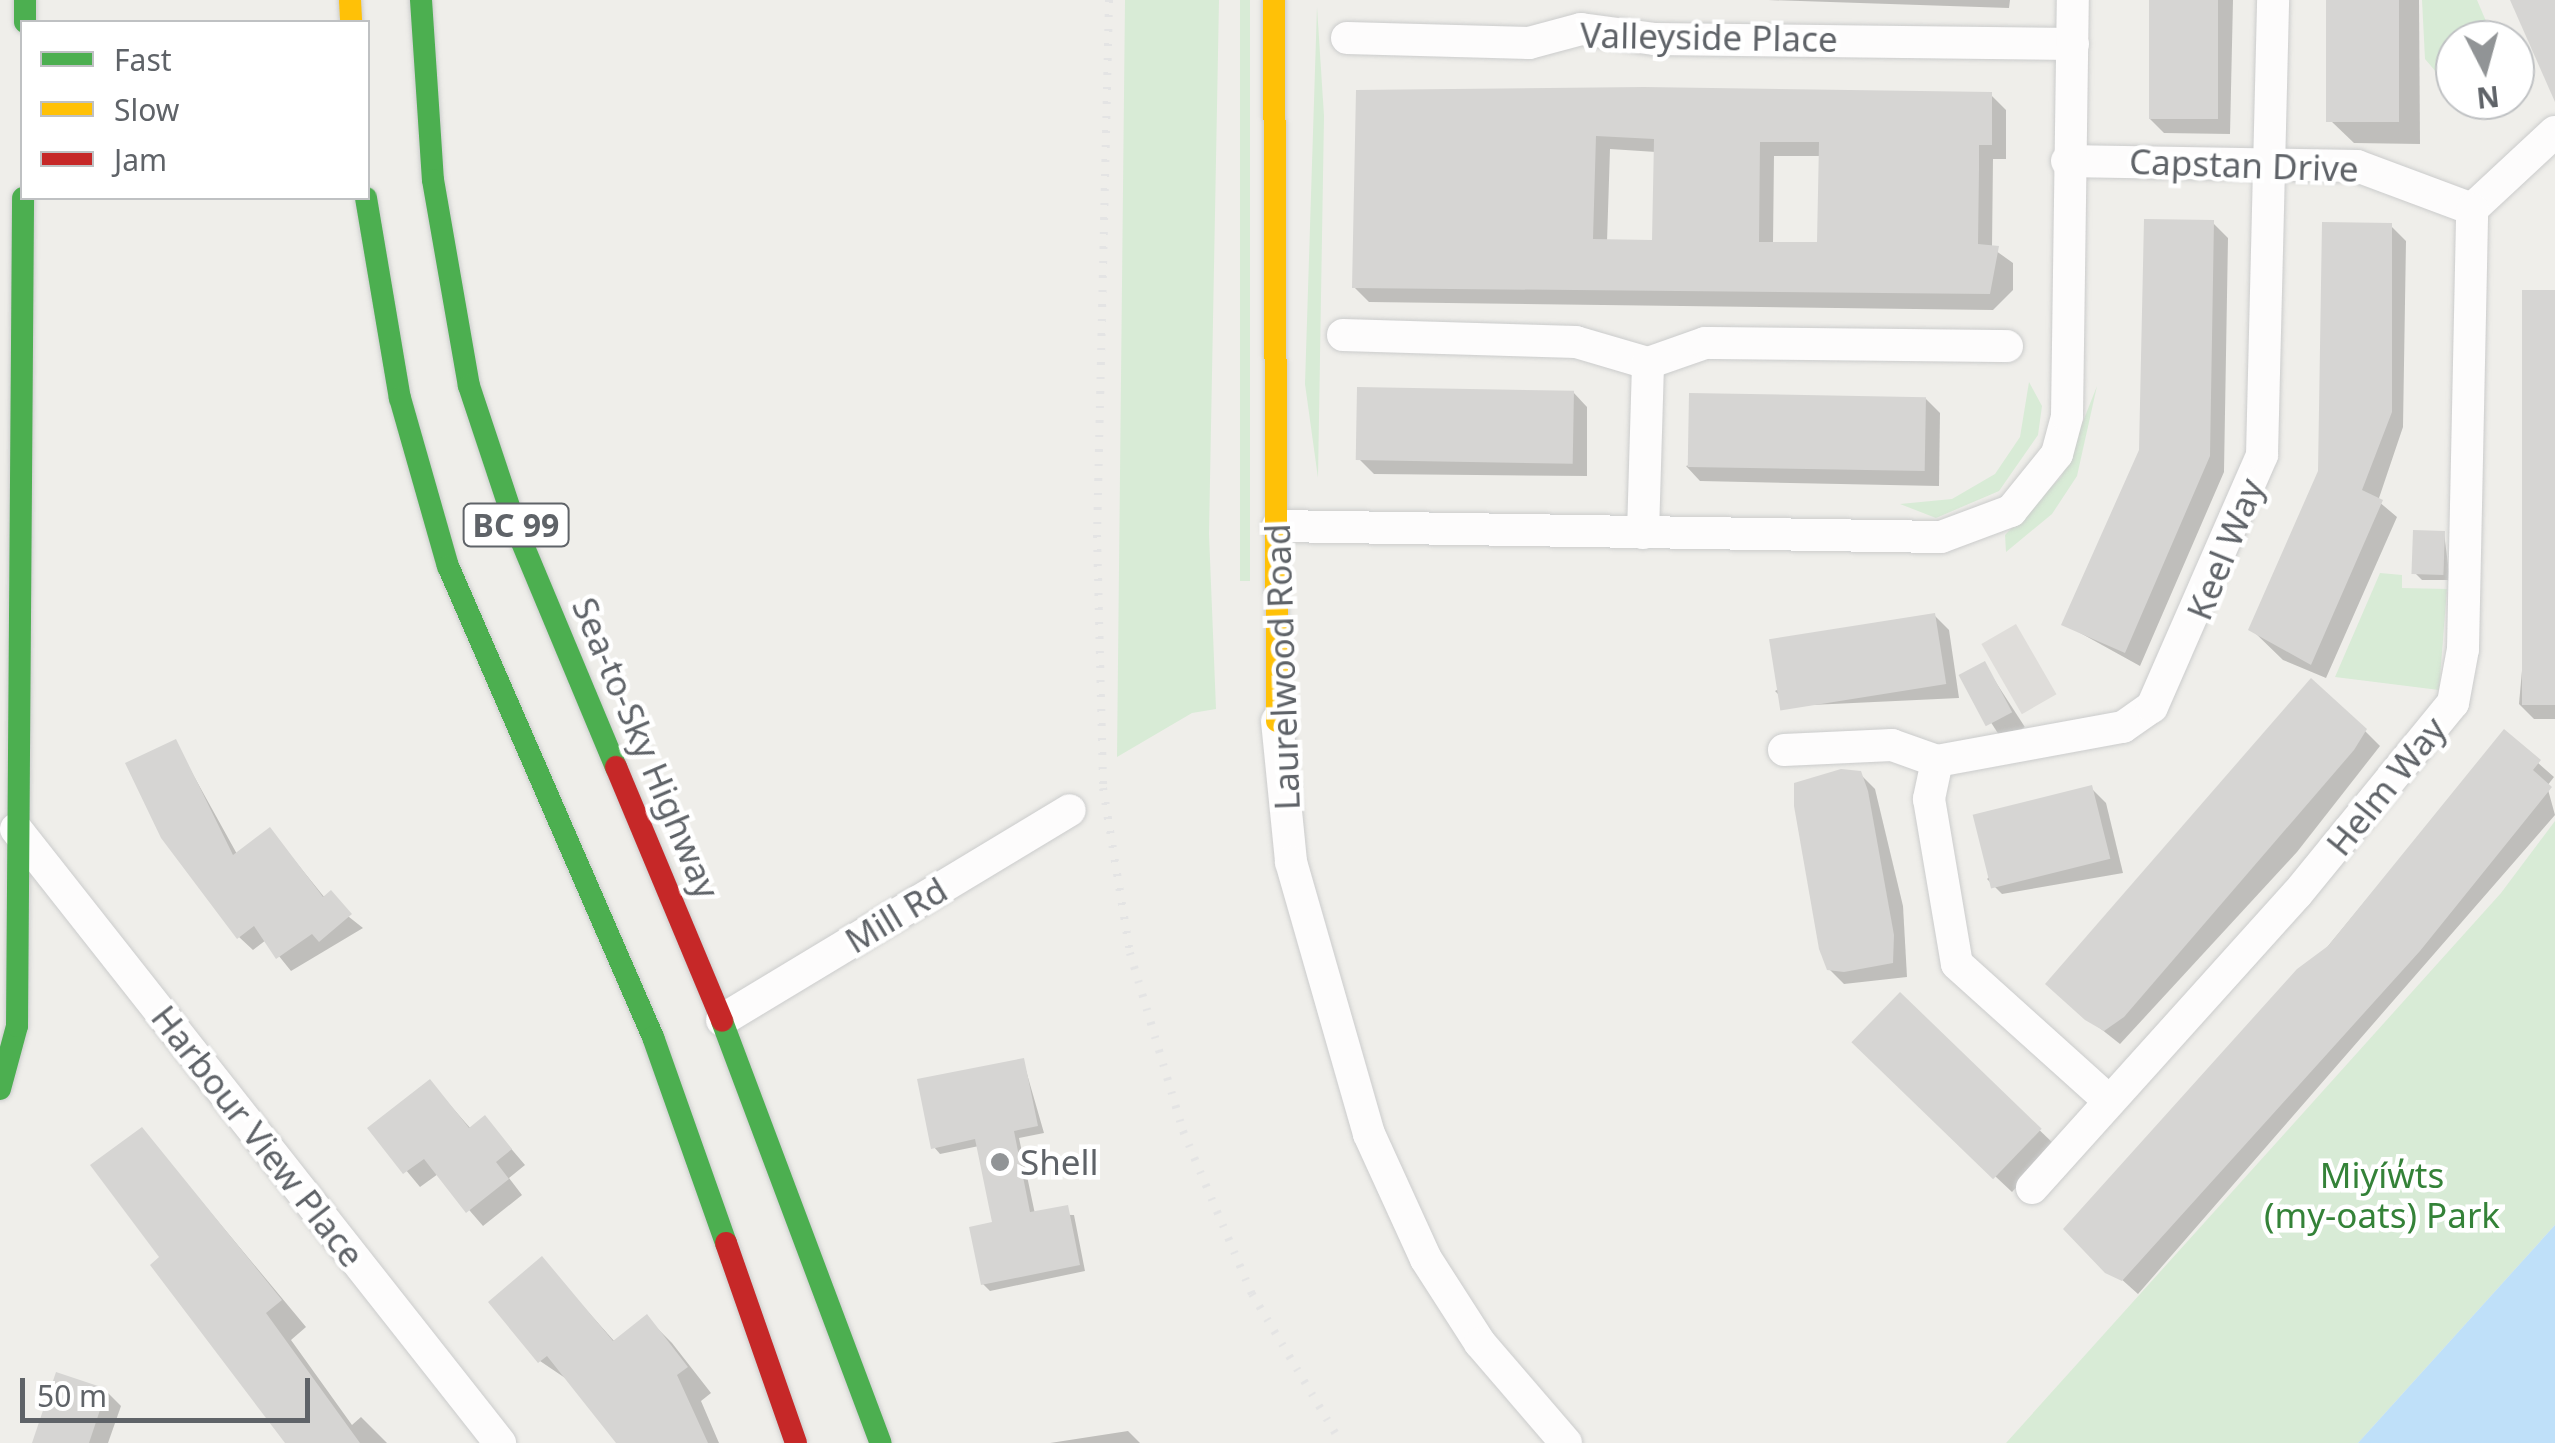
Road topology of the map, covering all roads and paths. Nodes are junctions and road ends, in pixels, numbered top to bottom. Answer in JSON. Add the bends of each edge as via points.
{"nodes":[{"id":1,"x":421,"y":0,"type":"edge"},
{"id":2,"x":1274,"y":0,"type":"edge"},
{"id":3,"x":2072,"y":0,"type":"edge"},
{"id":4,"x":2272,"y":0,"type":"edge"},
{"id":5,"x":1581,"y":14,"type":"edge"},
{"id":6,"x":1347,"y":38,"type":"dead end"},
{"id":7,"x":2072,"y":44,"type":"junction"},
{"id":8,"x":2555,"y":132,"type":"edge"},
{"id":9,"x":2067,"y":161,"type":"junction"},
{"id":10,"x":2269,"y":164,"type":"junction"},
{"id":11,"x":23,"y":200,"type":"edge"},
{"id":12,"x":366,"y":200,"type":"edge"},
{"id":13,"x":2472,"y":209,"type":"junction"},
{"id":14,"x":380,"y":289,"type":"junction"},
{"id":15,"x":1343,"y":335,"type":"dead end"},
{"id":16,"x":2007,"y":346,"type":"dead end"},
{"id":17,"x":1648,"y":362,"type":"junction"},
{"id":18,"x":428,"y":386,"type":"dead end"},
{"id":19,"x":1278,"y":526,"type":"junction"},
{"id":20,"x":1643,"y":533,"type":"junction"},
{"id":21,"x":1277,"y":722,"type":"joint"},
{"id":22,"x":1784,"y":750,"type":"dead end"},
{"id":23,"x":1938,"y":761,"type":"junction"},
{"id":24,"x":1070,"y":810,"type":"dead end"},
{"id":25,"x":16,"y":829,"type":"junction"},
{"id":26,"x":706,"y":1021,"type":"junction"},
{"id":27,"x":0,"y":1089,"type":"edge"},
{"id":28,"x":2107,"y":1099,"type":"junction"},
{"id":29,"x":728,"y":1114,"type":"dead end"},
{"id":30,"x":2032,"y":1188,"type":"dead end"},
{"id":31,"x":500,"y":1443,"type":"edge"},
{"id":32,"x":796,"y":1443,"type":"edge"},
{"id":33,"x":881,"y":1443,"type":"edge"},
{"id":34,"x":1566,"y":1443,"type":"edge"}],
"edges":[{"from":1,"to":26,"type":"main road","name":"Sea-to-Sky Highway","number":"BC 99","via":[[434,180],[469,386],[518,533]]},
{"from":2,"to":19,"type":"main road","name":"Laurelwood Road"},
{"from":3,"to":7,"type":"street"},
{"from":4,"to":10,"type":"street","name":"Keel Way"},
{"from":5,"to":6,"type":"street","name":"Valleyside Place","via":[[1529,43]]},
{"from":5,"to":7,"type":"street","name":"Valleyside Place","via":[[1655,38]]},
{"from":7,"to":9,"type":"street"},
{"from":8,"to":13,"type":"street"},
{"from":9,"to":10,"type":"street","name":"Capstan Drive"},
{"from":9,"to":20,"type":"street","via":[[2066,416],[2056,454],[2011,511],[1941,536]]},
{"from":10,"to":13,"type":"street","name":"Capstan Drive","via":[[2386,170]]},
{"from":10,"to":23,"type":"street","name":"Keel Way","via":[[2262,455],[2168,682],[2123,727]]},
{"from":11,"to":25,"type":"main road"},
{"from":12,"to":14,"type":"main road","number":"BC 99"},
{"from":13,"to":28,"type":"street","name":"Helm Way","via":[[2457,693],[2297,894]]},
{"from":14,"to":18,"type":"main road"},
{"from":14,"to":32,"type":"main road","number":"BC 99","via":[[448,566],[654,1037]]},
{"from":15,"to":17,"type":"street","via":[[1576,342]]},
{"from":16,"to":17,"type":"street","via":[[1706,344]]},
{"from":17,"to":20,"type":"street"},
{"from":19,"to":20,"type":"street"},
{"from":19,"to":21,"type":"main road","name":"Laurelwood Road"},
{"from":21,"to":34,"type":"street","name":"Laurelwood Road","via":[[1291,862],[1325,1005],[1375,1149],[1426,1259],[1480,1343]]},
{"from":22,"to":23,"type":"street","name":"Keel Way","via":[[1892,745]]},
{"from":23,"to":28,"type":"street","via":[[1929,798],[1957,964]]},
{"from":24,"to":26,"type":"street","name":"Mill Rd"},
{"from":25,"to":27,"type":"main road","via":[[16,1026]]},
{"from":25,"to":31,"type":"street","name":"Harbour View Place"},
{"from":26,"to":29,"type":"main road"},
{"from":26,"to":33,"type":"main road","name":"Sea-to-Sky Highway","number":"BC 99"},
{"from":28,"to":30,"type":"street","name":"Helm Way"}]}
